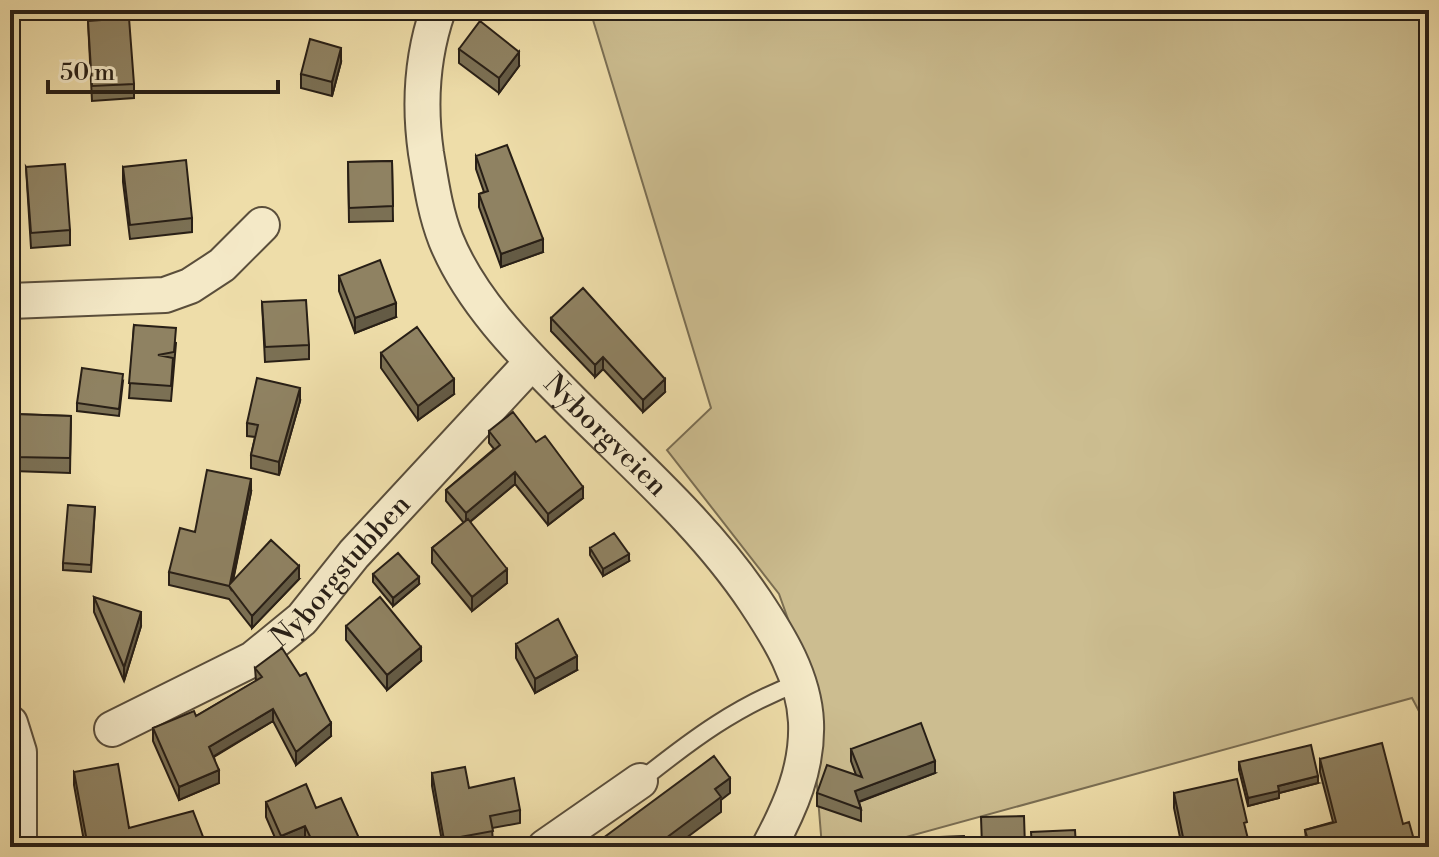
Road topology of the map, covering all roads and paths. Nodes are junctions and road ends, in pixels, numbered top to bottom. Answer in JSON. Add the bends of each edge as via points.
{"nodes":[{"id":1,"x":438,"y":10,"type":"edge"},
{"id":2,"x":262,"y":225,"type":"dead end"},
{"id":3,"x":10,"y":301,"type":"edge"},
{"id":4,"x":532,"y":362,"type":"junction"},
{"id":5,"x":799,"y":683,"type":"junction"},
{"id":6,"x":10,"y":723,"type":"edge"},
{"id":7,"x":112,"y":729,"type":"dead end"},
{"id":8,"x":640,"y":781,"type":"joint"},
{"id":9,"x":19,"y":847,"type":"edge"},
{"id":10,"x":545,"y":847,"type":"edge"},
{"id":11,"x":769,"y":847,"type":"edge"}],
"edges":[{"from":1,"to":4,"type":"street","name":"Nyborgveien","via":[[425,49],[423,133],[434,204],[464,272]]},
{"from":2,"to":3,"type":"street","via":[[222,265],[165,295]]},
{"from":4,"to":5,"type":"street","name":"Nyborgveien","via":[[726,557],[778,634]]},
{"from":4,"to":7,"type":"street","name":"Nyborgstubben","via":[[354,554],[302,619],[253,659]]},
{"from":5,"to":8,"type":"lane","via":[[728,717]]},
{"from":5,"to":11,"type":"street","name":"Nyborgveien","via":[[806,721],[803,764],[792,804]]},
{"from":6,"to":9,"type":"street","via":[[19,752]]},
{"from":8,"to":10,"type":"street"}]}
